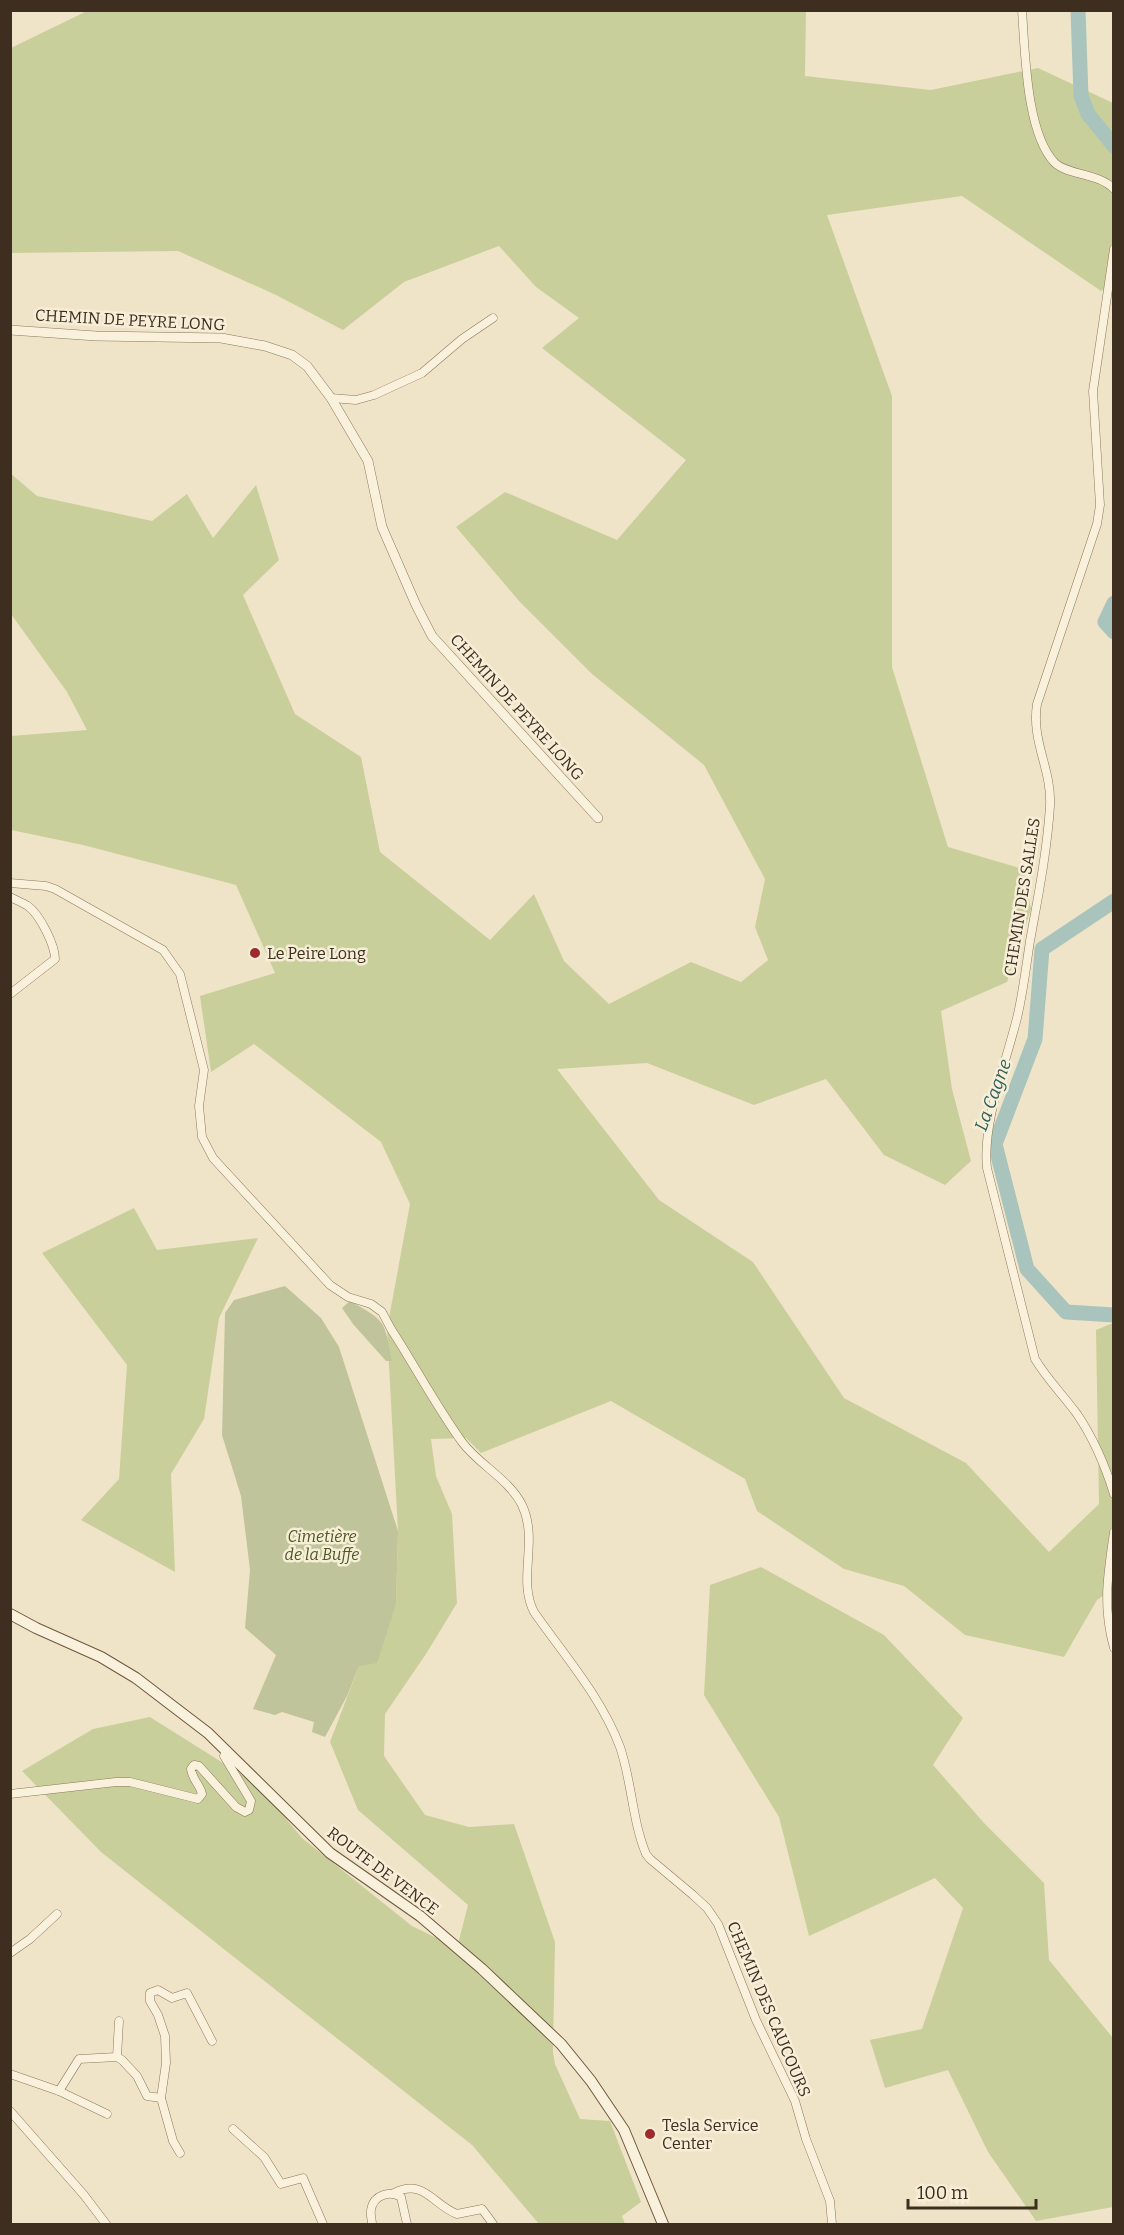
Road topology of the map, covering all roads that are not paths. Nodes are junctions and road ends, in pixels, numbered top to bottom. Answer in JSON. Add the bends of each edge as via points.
{"nodes":[{"id":1,"x":1022,"y":10,"type":"edge"},
{"id":2,"x":1113,"y":189,"type":"edge"},
{"id":3,"x":1113,"y":249,"type":"edge"},
{"id":4,"x":493,"y":318,"type":"dead end"},
{"id":5,"x":10,"y":330,"type":"edge"},
{"id":6,"x":331,"y":398,"type":"junction"},
{"id":7,"x":598,"y":819,"type":"dead end"},
{"id":8,"x":10,"y":883,"type":"edge"},
{"id":9,"x":10,"y":897,"type":"edge"},
{"id":10,"x":10,"y":993,"type":"edge"},
{"id":11,"x":1113,"y":1494,"type":"edge"},
{"id":12,"x":1113,"y":1532,"type":"edge"},
{"id":13,"x":10,"y":1614,"type":"edge"},
{"id":14,"x":1113,"y":1648,"type":"edge"},
{"id":15,"x":226,"y":1750,"type":"junction"},
{"id":16,"x":10,"y":1794,"type":"edge"},
{"id":17,"x":57,"y":1914,"type":"dead end"},
{"id":18,"x":10,"y":1953,"type":"edge"},
{"id":19,"x":119,"y":2021,"type":"dead end"},
{"id":20,"x":212,"y":2041,"type":"dead end"},
{"id":21,"x":117,"y":2057,"type":"junction"},
{"id":22,"x":10,"y":2074,"type":"edge"},
{"id":23,"x":59,"y":2091,"type":"junction"},
{"id":24,"x":161,"y":2098,"type":"junction"},
{"id":25,"x":10,"y":2111,"type":"edge"},
{"id":26,"x":107,"y":2114,"type":"dead end"},
{"id":27,"x":233,"y":2129,"type":"dead end"},
{"id":28,"x":180,"y":2152,"type":"dead end"},
{"id":29,"x":394,"y":2193,"type":"junction"},
{"id":30,"x":106,"y":2224,"type":"edge"},
{"id":31,"x":323,"y":2224,"type":"edge"},
{"id":32,"x":372,"y":2224,"type":"edge"},
{"id":33,"x":407,"y":2224,"type":"edge"},
{"id":34,"x":493,"y":2224,"type":"edge"},
{"id":35,"x":663,"y":2224,"type":"edge"},
{"id":36,"x":832,"y":2224,"type":"edge"}],
"edges":[{"from":1,"to":2,"type":"street","via":[[1029,92],[1045,150],[1056,165],[1100,179]]},
{"from":3,"to":11,"type":"street","name":"CHEMIN DES SALLES","via":[[1093,391],[1100,505],[1037,704],[1036,735],[1048,777],[1050,804],[1044,860],[1018,1016],[985,1151],[1035,1359],[1091,1436],[1105,1463]]},
{"from":4,"to":6,"type":"street","via":[[422,373],[356,400]]},
{"from":5,"to":6,"type":"street","name":"CHEMIN DE PEYRE LONG","via":[[221,338],[265,346],[307,366]]},
{"from":6,"to":7,"type":"street","name":"CHEMIN DE PEYRE LONG","via":[[369,461],[382,527],[432,636]]},
{"from":8,"to":36,"type":"street","name":"CHEMIN DES CAUCOURS","via":[[55,889],[163,950],[180,974],[204,1071],[199,1106],[202,1137],[213,1158],[330,1285],[382,1312],[463,1443],[520,1502],[530,1536],[528,1601],[613,1731],[646,1854],[707,1908],[718,1924],[756,2020],[795,2101],[830,2201]]},
{"from":9,"to":10,"type":"street","via":[[31,909],[45,930],[55,959]]},
{"from":12,"to":14,"type":"street","via":[[1106,1603]]},
{"from":13,"to":15,"type":"main road","name":"ROUTE DE VENCE","via":[[101,1657],[145,1685]]},
{"from":15,"to":16,"type":"street","via":[[224,1756],[251,1801],[245,1812],[236,1808],[194,1765],[191,1769],[202,1794],[198,1799],[130,1782]]},
{"from":15,"to":35,"type":"main road","name":"ROUTE DE VENCE","via":[[330,1853],[448,1939],[561,2044],[624,2130]]},
{"from":17,"to":18,"type":"street"},
{"from":19,"to":21,"type":"street"},
{"from":20,"to":24,"type":"street","via":[[187,1993],[172,1998],[158,1990],[150,1993],[165,2036]]},
{"from":21,"to":23,"type":"street","via":[[79,2059]]},
{"from":21,"to":24,"type":"street","via":[[137,2076],[147,2096]]},
{"from":22,"to":23,"type":"street"},
{"from":23,"to":26,"type":"street"},
{"from":24,"to":28,"type":"street"},
{"from":25,"to":30,"type":"street"},
{"from":27,"to":31,"type":"street","via":[[264,2157],[281,2184],[303,2178]]},
{"from":29,"to":32,"type":"street","via":[[385,2193],[375,2200]]},
{"from":29,"to":33,"type":"street","via":[[401,2197]]},
{"from":29,"to":34,"type":"street","via":[[418,2189],[457,2214],[482,2209]]}]}
